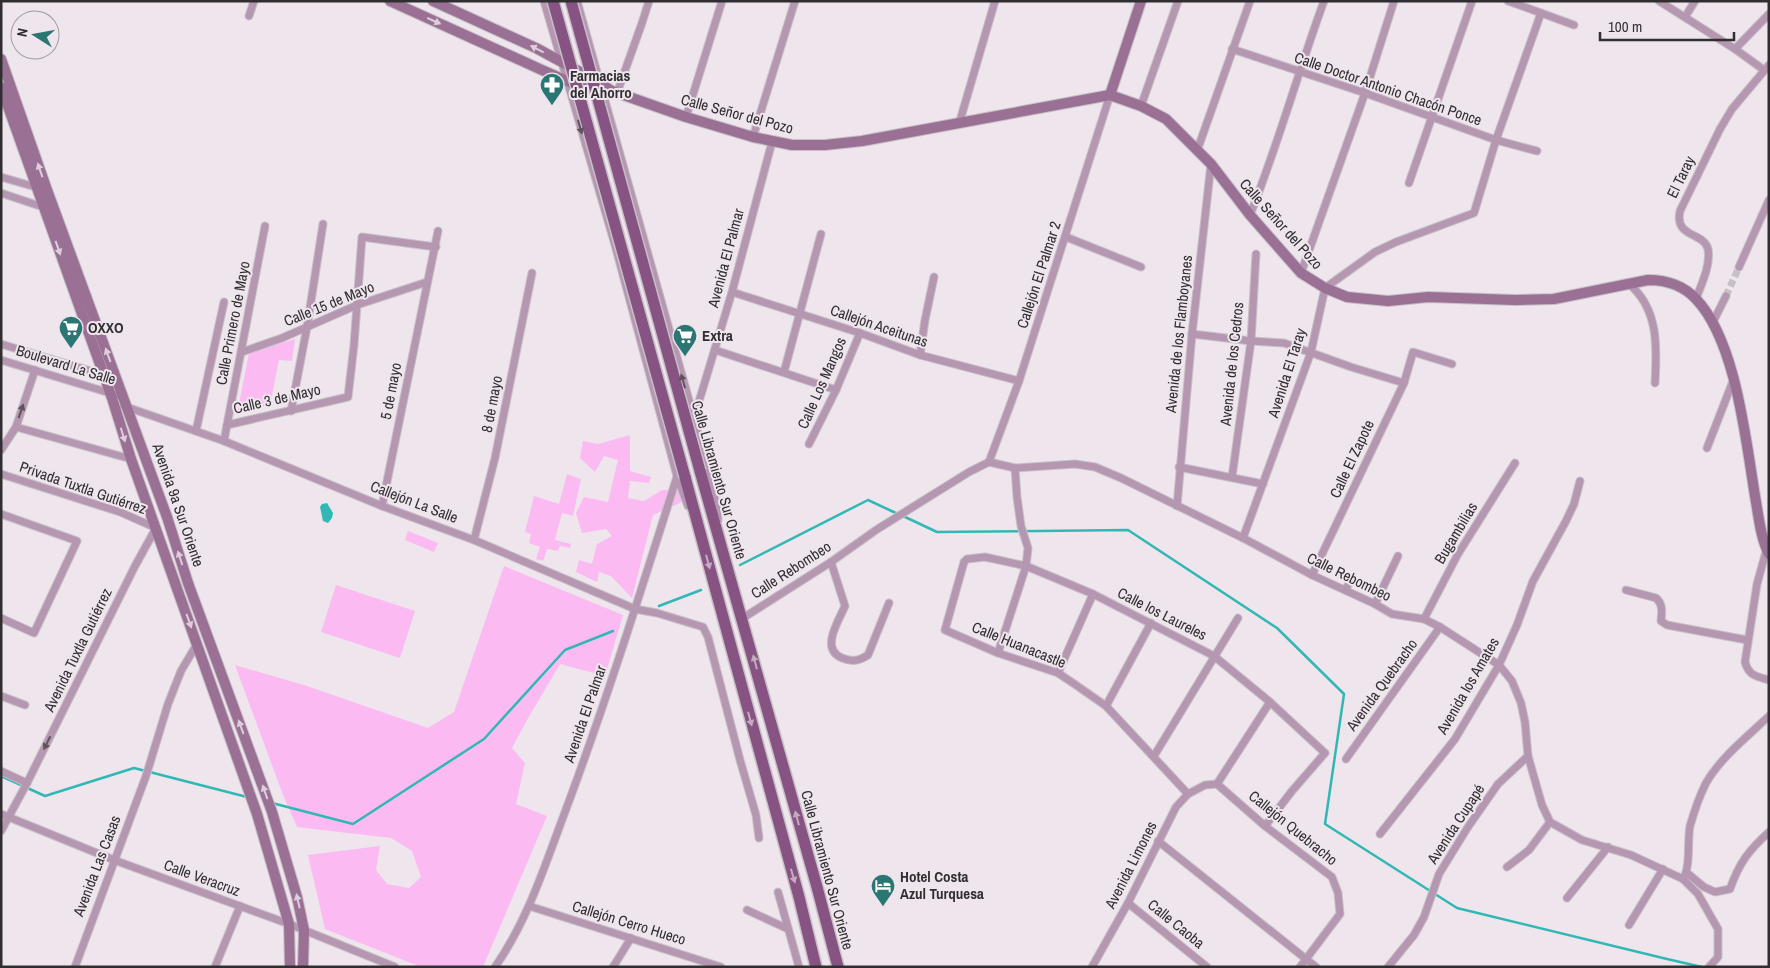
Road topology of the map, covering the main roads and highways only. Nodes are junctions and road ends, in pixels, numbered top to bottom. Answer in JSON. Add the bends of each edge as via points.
{"nodes":[{"id":1,"x":390,"y":1,"type":"edge"},
{"id":2,"x":433,"y":1,"type":"edge"},
{"id":3,"x":553,"y":1,"type":"edge"},
{"id":4,"x":571,"y":1,"type":"edge"},
{"id":5,"x":1141,"y":1,"type":"edge"},
{"id":6,"x":1,"y":59,"type":"edge"},
{"id":7,"x":1,"y":87,"type":"edge"},
{"id":8,"x":603,"y":88,"type":"junction"},
{"id":9,"x":1110,"y":95,"type":"junction"},
{"id":10,"x":55,"y":225,"type":"junction"},
{"id":11,"x":1768,"y":548,"type":"edge"},
{"id":12,"x":188,"y":583,"type":"junction"},
{"id":13,"x":177,"y":587,"type":"junction"},
{"id":14,"x":290,"y":967,"type":"edge"},
{"id":15,"x":303,"y":967,"type":"edge"},
{"id":16,"x":816,"y":967,"type":"edge"},
{"id":17,"x":838,"y":967,"type":"edge"}],
"edges":[{"from":1,"to":8,"type":"main road","one_way":true,"via":[[566,80]]},
{"from":8,"to":2,"type":"main road","one_way":true,"via":[[536,48]]},
{"from":3,"to":16,"type":"main road","name":"Calle Libramiento Sur Oriente","one_way":true,"bridge":true},
{"from":17,"to":4,"type":"main road","name":"Calle Libramiento Sur Oriente","one_way":true,"bridge":true},
{"from":5,"to":9,"type":"main road"},
{"from":10,"to":6,"type":"main road","name":"Avenida 9a Sur Oriente","one_way":true,"via":[[47,190]]},
{"from":7,"to":10,"type":"main road","name":"Avenida 9a Sur Oriente","via":[[43,207]]},
{"from":8,"to":9,"type":"main road","name":"Calle Señor del Pozo","via":[[686,117],[792,145],[862,142]]},
{"from":9,"to":11,"type":"main road","name":"Calle Señor del Pozo","via":[[1166,119],[1211,164],[1301,273],[1325,288],[1347,296],[1388,301],[1428,297],[1554,299],[1648,280],[1676,285],[1696,299],[1713,322],[1734,378],[1759,516]]},
{"from":12,"to":10,"type":"main road","name":"Avenida 9a Sur Oriente","one_way":true,"via":[[117,379]]},
{"from":10,"to":13,"type":"main road","name":"Avenida 9a Sur Oriente","one_way":true,"via":[[102,375]]},
{"from":12,"to":13,"type":"main road"},
{"from":15,"to":12,"type":"main road","name":"Avenida 9a Sur Oriente","one_way":true,"via":[[304,930],[272,812]]},
{"from":13,"to":14,"type":"main road","name":"Avenida 9a Sur Oriente","one_way":true,"via":[[257,814],[289,924]]}]}
